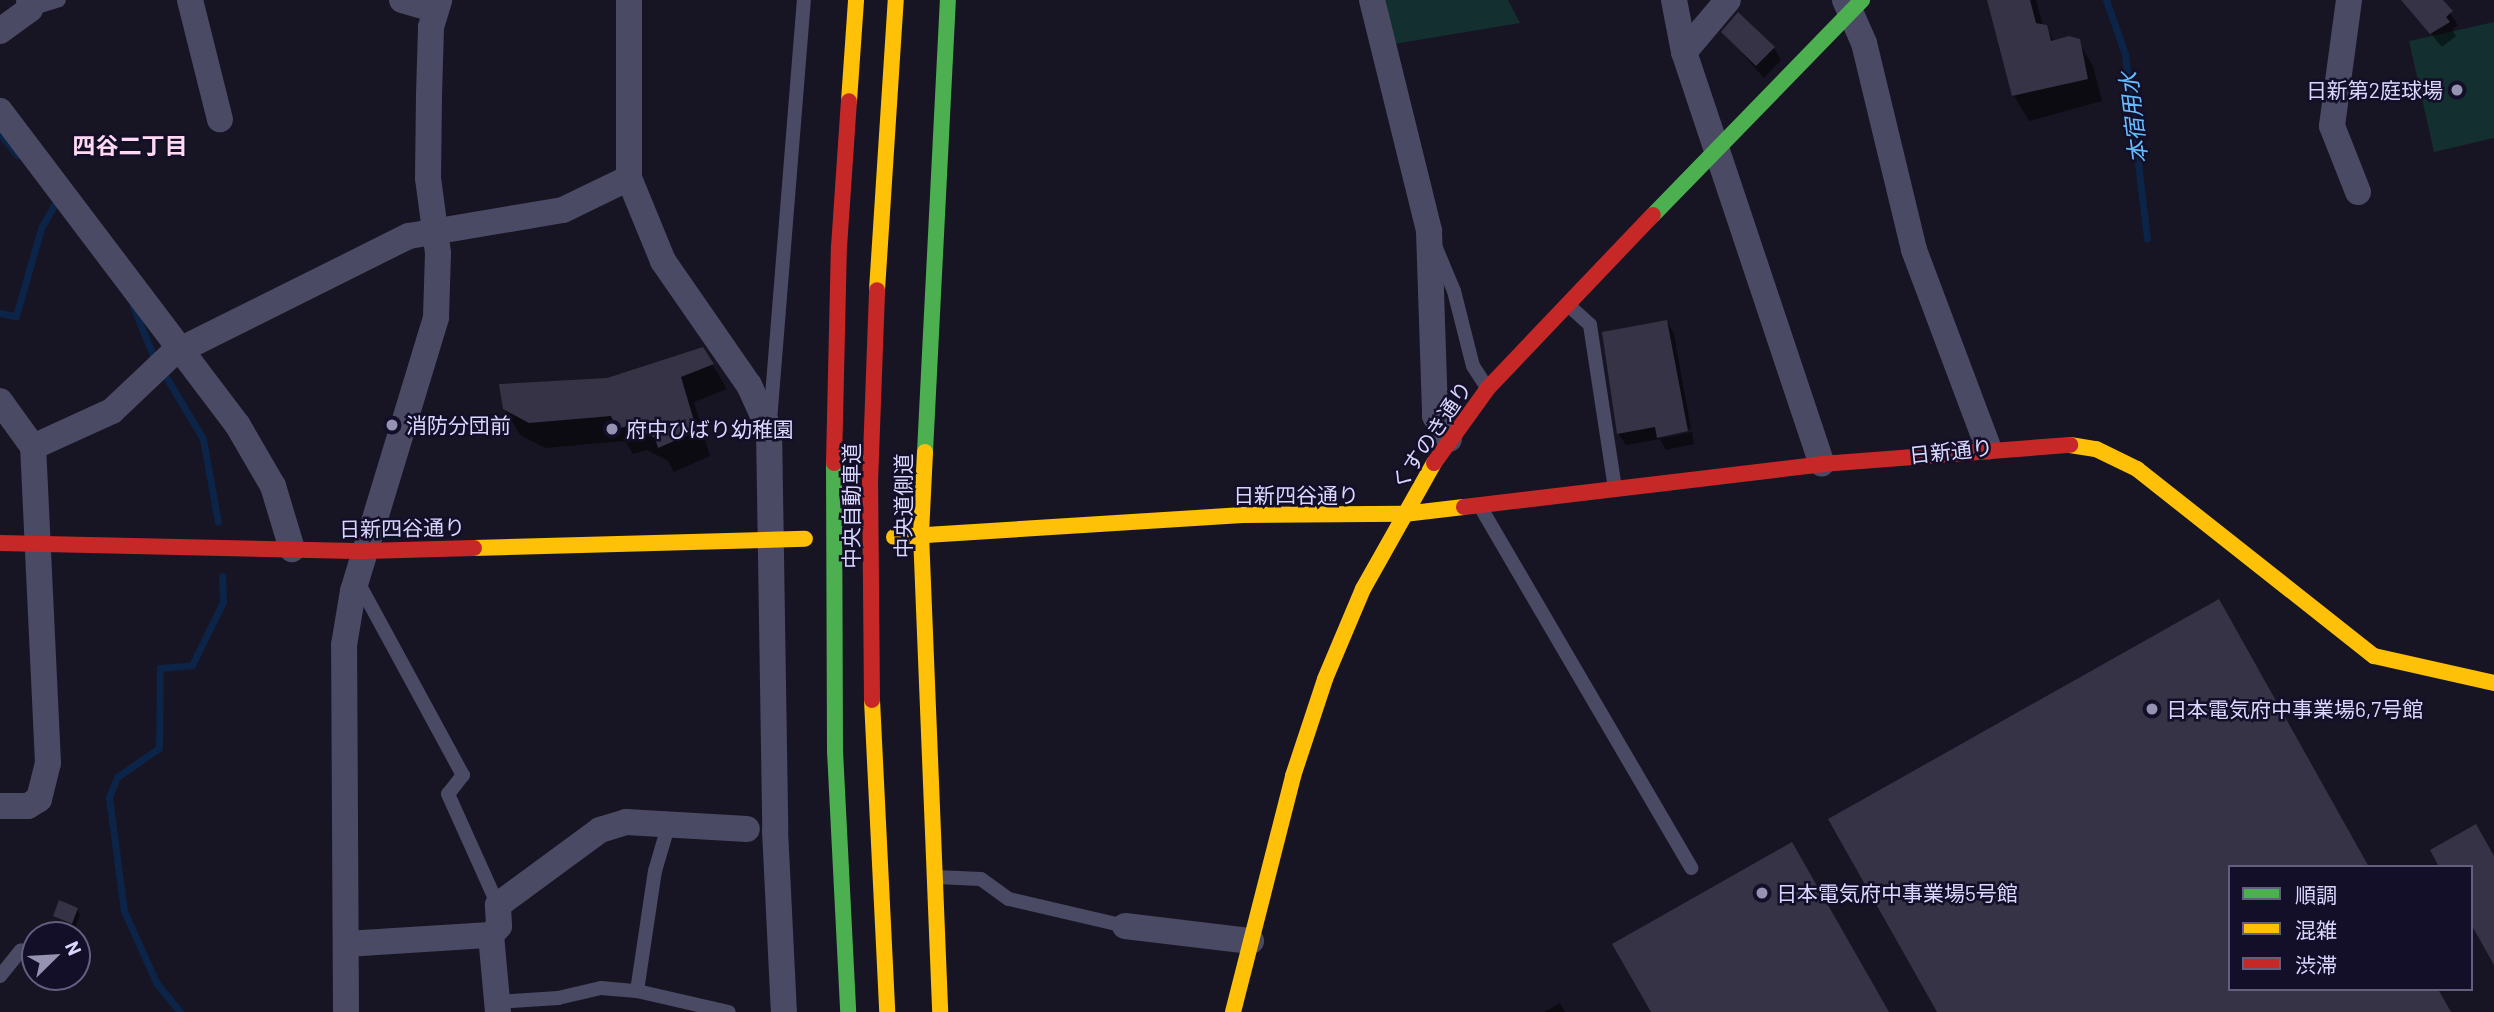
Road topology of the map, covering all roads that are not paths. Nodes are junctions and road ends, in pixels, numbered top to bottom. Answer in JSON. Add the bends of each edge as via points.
{"nodes":[{"id":1,"x":59,"y":0,"type":"edge"},
{"id":2,"x":190,"y":0,"type":"edge"},
{"id":3,"x":402,"y":0,"type":"edge"},
{"id":4,"x":629,"y":0,"type":"edge"},
{"id":5,"x":804,"y":0,"type":"edge"},
{"id":6,"x":856,"y":0,"type":"edge"},
{"id":7,"x":896,"y":0,"type":"edge"},
{"id":8,"x":948,"y":0,"type":"edge"},
{"id":9,"x":1372,"y":0,"type":"edge"},
{"id":10,"x":1674,"y":0,"type":"edge"},
{"id":11,"x":1728,"y":0,"type":"edge"},
{"id":12,"x":2349,"y":0,"type":"edge"},
{"id":13,"x":1853,"y":3,"type":"edge"},
{"id":14,"x":29,"y":5,"type":"edge"},
{"id":15,"x":438,"y":5,"type":"edge"},
{"id":16,"x":0,"y":31,"type":"edge"},
{"id":17,"x":1684,"y":52,"type":"junction"},
{"id":18,"x":0,"y":111,"type":"edge"},
{"id":19,"x":220,"y":119,"type":"dead end"},
{"id":20,"x":1716,"y":149,"type":"junction"},
{"id":21,"x":629,"y":177,"type":"junction"},
{"id":22,"x":2358,"y":192,"type":"dead end"},
{"id":23,"x":436,"y":230,"type":"junction"},
{"id":24,"x":1429,"y":231,"type":"junction"},
{"id":25,"x":1566,"y":303,"type":"junction"},
{"id":26,"x":177,"y":352,"type":"junction"},
{"id":27,"x":1488,"y":388,"type":"junction"},
{"id":28,"x":0,"y":401,"type":"edge"},
{"id":29,"x":769,"y":429,"type":"junction"},
{"id":30,"x":1449,"y":439,"type":"junction"},
{"id":31,"x":33,"y":447,"type":"junction"},
{"id":32,"x":1989,"y":447,"type":"junction"},
{"id":33,"x":1822,"y":464,"type":"junction"},
{"id":34,"x":1615,"y":490,"type":"junction"},
{"id":35,"x":1480,"y":507,"type":"junction"},
{"id":36,"x":1404,"y":514,"type":"junction"},
{"id":37,"x":921,"y":534,"type":"junction"},
{"id":38,"x":894,"y":537,"type":"dead end"},
{"id":39,"x":806,"y":539,"type":"dead end"},
{"id":40,"x":772,"y":540,"type":"junction"},
{"id":41,"x":0,"y":543,"type":"edge"},
{"id":42,"x":40,"y":544,"type":"junction"},
{"id":43,"x":292,"y":549,"type":"junction"},
{"id":44,"x":366,"y":551,"type":"junction"},
{"id":45,"x":357,"y":580,"type":"junction"},
{"id":46,"x":2494,"y":684,"type":"edge"},
{"id":47,"x":0,"y":806,"type":"edge"},
{"id":48,"x":669,"y":822,"type":"junction"},
{"id":49,"x":747,"y":829,"type":"dead end"},
{"id":50,"x":1692,"y":868,"type":"dead end"},
{"id":51,"x":933,"y":877,"type":"junction"},
{"id":52,"x":498,"y":905,"type":"junction"},
{"id":53,"x":1125,"y":926,"type":"joint"},
{"id":54,"x":491,"y":935,"type":"junction"},
{"id":55,"x":1251,"y":941,"type":"junction"},
{"id":56,"x":346,"y":944,"type":"junction"},
{"id":57,"x":21,"y":950,"type":"dead end"},
{"id":58,"x":0,"y":976,"type":"edge"},
{"id":59,"x":637,"y":991,"type":"junction"},
{"id":60,"x":498,"y":1007,"type":"edge"},
{"id":61,"x":346,"y":1012,"type":"edge"},
{"id":62,"x":729,"y":1012,"type":"edge"},
{"id":63,"x":784,"y":1012,"type":"edge"},
{"id":64,"x":848,"y":1012,"type":"edge"},
{"id":65,"x":887,"y":1012,"type":"edge"},
{"id":66,"x":940,"y":1012,"type":"edge"},
{"id":67,"x":1233,"y":1012,"type":"edge"}],
"edges":[{"from":1,"to":14,"type":"lane"},
{"from":2,"to":19,"type":"street"},
{"from":3,"to":15,"type":"street"},
{"from":4,"to":21,"type":"street"},
{"from":5,"to":29,"type":"lane"},
{"from":6,"to":64,"type":"main road","name":"中央自動車道","bridge":true,"via":[[839,247],[833,488],[835,751]]},
{"from":7,"to":65,"type":"main road","name":"中央自動車道","bridge":true,"via":[[879,248],[870,483],[873,754]]},
{"from":8,"to":37,"type":"main road","name":"中央道側道"},
{"from":9,"to":24,"type":"street"},
{"from":10,"to":17,"type":"street"},
{"from":11,"to":17,"type":"street"},
{"from":12,"to":22,"type":"street","via":[[2332,126]]},
{"from":13,"to":20,"type":"main road","name":"くすのき通り"},
{"from":13,"to":32,"type":"street","via":[[1914,250]]},
{"from":14,"to":16,"type":"street"},
{"from":15,"to":23,"type":"street","via":[[430,49],[428,164]]},
{"from":17,"to":20,"type":"street"},
{"from":18,"to":26,"type":"street"},
{"from":20,"to":25,"type":"main road","name":"くすのき通り"},
{"from":20,"to":33,"type":"street"},
{"from":21,"to":23,"type":"street","via":[[563,210]]},
{"from":21,"to":29,"type":"street","via":[[663,261],[749,385]]},
{"from":23,"to":26,"type":"street","via":[[409,236]]},
{"from":23,"to":44,"type":"street","via":[[436,317]]},
{"from":24,"to":27,"type":"lane","via":[[1454,291],[1473,366]]},
{"from":24,"to":30,"type":"street","via":[[1435,416]]},
{"from":25,"to":27,"type":"main road","name":"くすのき通り"},
{"from":25,"to":34,"type":"lane","via":[[1590,325]]},
{"from":26,"to":31,"type":"street","via":[[112,411]]},
{"from":26,"to":43,"type":"street","via":[[237,424],[273,486]]},
{"from":27,"to":30,"type":"main road","name":"くすのき通り"},
{"from":28,"to":31,"type":"street"},
{"from":29,"to":40,"type":"street"},
{"from":30,"to":36,"type":"main road","name":"くすのき通り"},
{"from":31,"to":42,"type":"street"},
{"from":32,"to":33,"type":"main road","name":"日新通り"},
{"from":32,"to":46,"type":"main road","name":"日新通り","via":[[2058,443],[2096,449],[2123,460],[2374,656]]},
{"from":33,"to":34,"type":"main road","name":"日新四谷通り"},
{"from":34,"to":35,"type":"main road","name":"日新四谷通り"},
{"from":35,"to":36,"type":"main road","name":"日新四谷通り"},
{"from":35,"to":50,"type":"lane"},
{"from":36,"to":37,"type":"main road","name":"日新四谷通り","via":[[1242,514]]},
{"from":36,"to":55,"type":"main road","name":"くすのき通り","via":[[1363,589],[1325,679],[1293,776]]},
{"from":37,"to":38,"type":"main road","name":"日新四谷通り"},
{"from":37,"to":51,"type":"main road","name":"中央道側道"},
{"from":39,"to":40,"type":"main road","name":"日新四谷通り"},
{"from":40,"to":44,"type":"main road","name":"日新四谷通り"},
{"from":40,"to":63,"type":"street","via":[[775,804]]},
{"from":41,"to":42,"type":"main road","name":"日新四谷通り"},
{"from":42,"to":43,"type":"main road","name":"日新四谷通り"},
{"from":42,"to":47,"type":"street","via":[[48,764],[39,799],[28,806]]},
{"from":43,"to":44,"type":"main road","name":"日新四谷通り"},
{"from":44,"to":45,"type":"street"},
{"from":45,"to":52,"type":"lane","via":[[463,775],[448,794]]},
{"from":45,"to":56,"type":"street","via":[[343,673]]},
{"from":48,"to":49,"type":"street"},
{"from":48,"to":52,"type":"street","via":[[626,822],[600,830]]},
{"from":48,"to":59,"type":"lane","via":[[655,871]]},
{"from":51,"to":53,"type":"lane","via":[[981,879],[1009,899]]},
{"from":51,"to":66,"type":"main road","name":"中央道側道"},
{"from":52,"to":54,"type":"street","via":[[499,926]]},
{"from":53,"to":55,"type":"street"},
{"from":54,"to":56,"type":"street"},
{"from":54,"to":60,"type":"street"},
{"from":55,"to":67,"type":"main road","name":"くすのき通り"},
{"from":56,"to":61,"type":"street"},
{"from":57,"to":58,"type":"lane"},
{"from":59,"to":60,"type":"lane","via":[[601,988]]},
{"from":59,"to":62,"type":"lane"}]}
